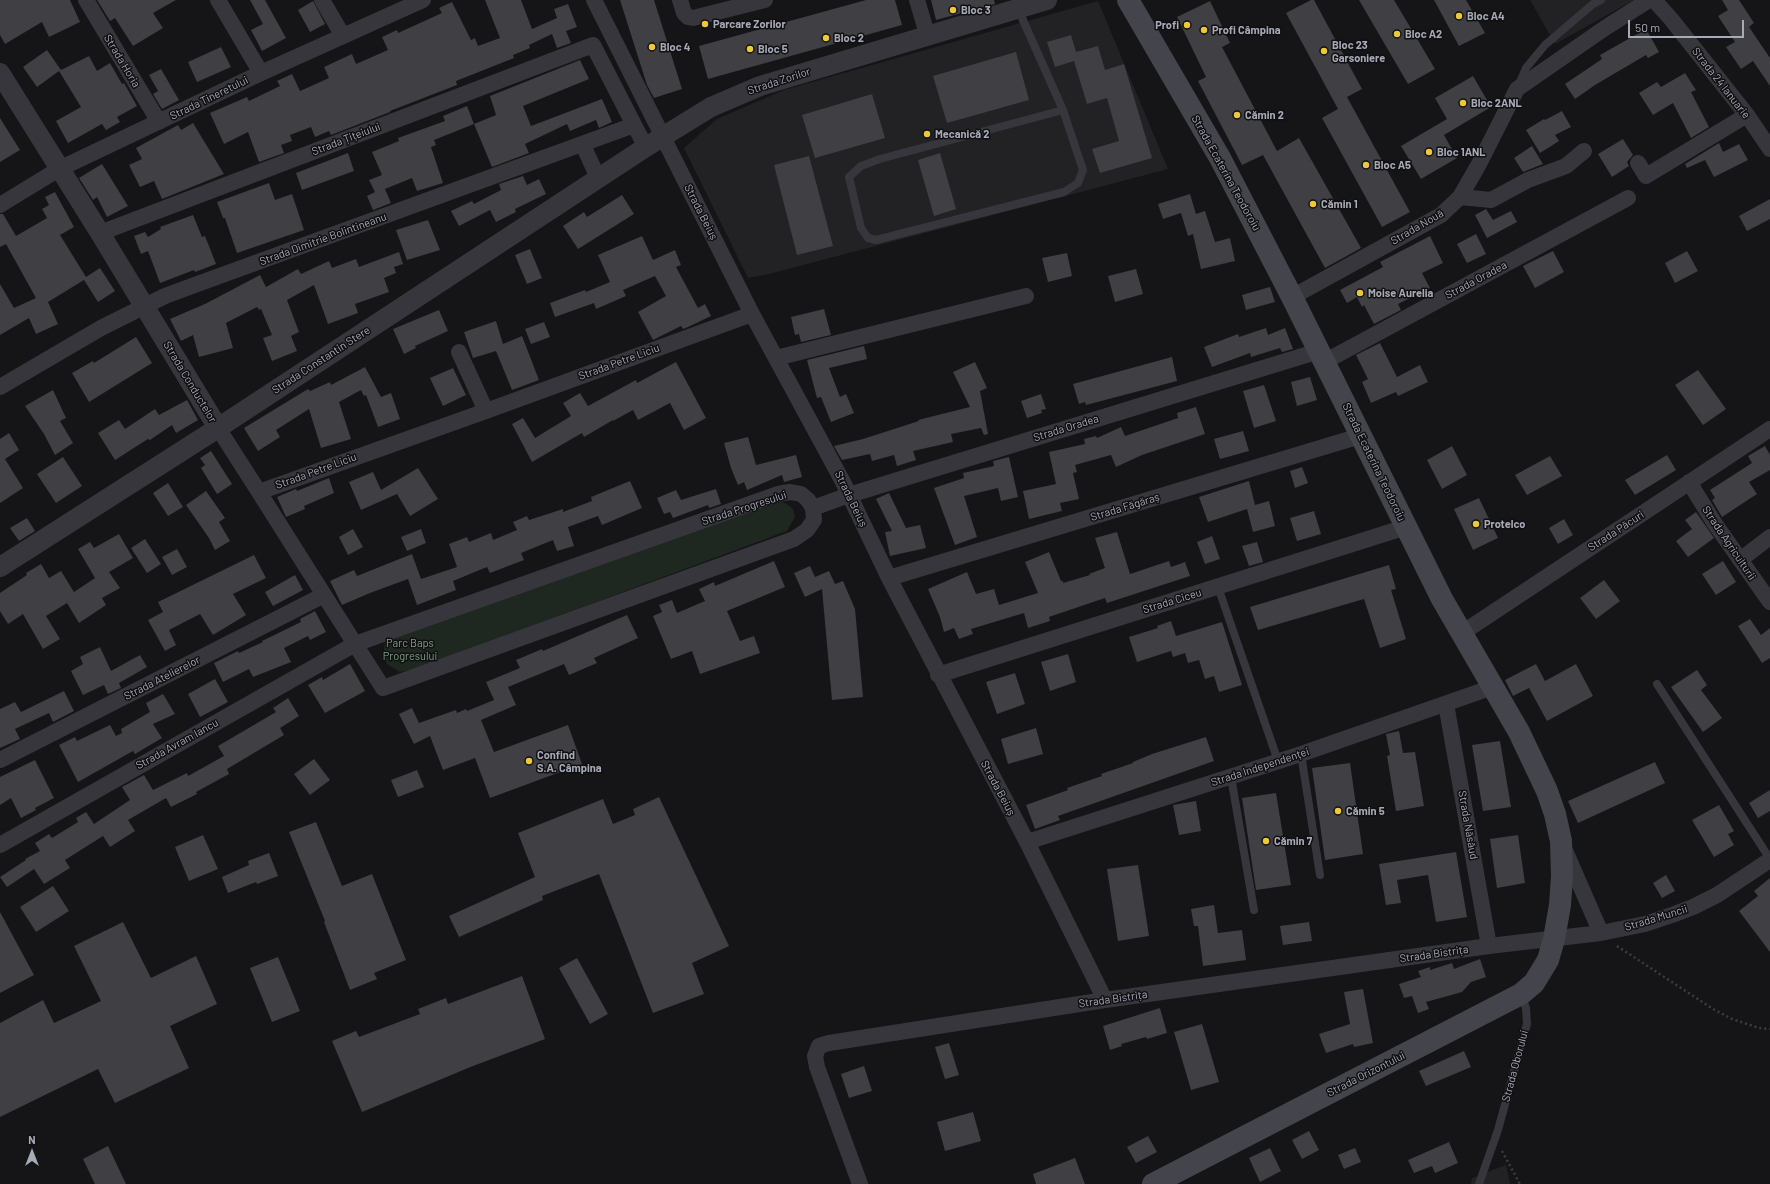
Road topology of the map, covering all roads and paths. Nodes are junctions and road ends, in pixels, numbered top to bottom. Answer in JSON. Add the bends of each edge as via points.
{"nodes":[{"id":1,"x":86,"y":0,"type":"edge"},
{"id":2,"x":218,"y":0,"type":"edge"},
{"id":3,"x":322,"y":0,"type":"edge"},
{"id":4,"x":423,"y":0,"type":"edge"},
{"id":5,"x":594,"y":0,"type":"edge"},
{"id":6,"x":680,"y":0,"type":"edge"},
{"id":7,"x":765,"y":0,"type":"edge"},
{"id":8,"x":917,"y":0,"type":"edge"},
{"id":9,"x":1047,"y":0,"type":"edge"},
{"id":10,"x":1128,"y":0,"type":"edge"},
{"id":11,"x":1601,"y":0,"type":"edge"},
{"id":12,"x":1649,"y":0,"type":"edge"},
{"id":13,"x":1654,"y":0,"type":"edge"},
{"id":14,"x":1018,"y":9,"type":"junction"},
{"id":15,"x":343,"y":36,"type":"junction"},
{"id":16,"x":928,"y":37,"type":"junction"},
{"id":17,"x":0,"y":73,"type":"edge"},
{"id":18,"x":261,"y":73,"type":"junction"},
{"id":19,"x":1517,"y":89,"type":"junction"},
{"id":20,"x":1063,"y":110,"type":"junction"},
{"id":21,"x":1747,"y":115,"type":"junction"},
{"id":22,"x":159,"y":122,"type":"junction"},
{"id":23,"x":634,"y":125,"type":"junction"},
{"id":24,"x":650,"y":144,"type":"junction"},
{"id":25,"x":583,"y":145,"type":"junction"},
{"id":26,"x":1770,"y":149,"type":"edge"},
{"id":27,"x":1584,"y":151,"type":"dead end"},
{"id":28,"x":1638,"y":163,"type":"dead end"},
{"id":29,"x":59,"y":169,"type":"junction"},
{"id":30,"x":598,"y":178,"type":"junction"},
{"id":31,"x":1460,"y":196,"type":"junction"},
{"id":32,"x":1628,"y":198,"type":"dead end"},
{"id":33,"x":0,"y":205,"type":"edge"},
{"id":34,"x":100,"y":233,"type":"junction"},
{"id":35,"x":1026,"y":296,"type":"dead end"},
{"id":36,"x":1292,"y":297,"type":"junction"},
{"id":37,"x":144,"y":307,"type":"junction"},
{"id":38,"x":752,"y":314,"type":"junction"},
{"id":39,"x":459,"y":352,"type":"dead end"},
{"id":40,"x":1321,"y":357,"type":"junction"},
{"id":41,"x":776,"y":358,"type":"junction"},
{"id":42,"x":0,"y":387,"type":"edge"},
{"id":43,"x":486,"y":411,"type":"junction"},
{"id":44,"x":218,"y":428,"type":"junction"},
{"id":45,"x":1770,"y":428,"type":"edge"},
{"id":46,"x":1360,"y":436,"type":"junction"},
{"id":47,"x":1689,"y":482,"type":"junction"},
{"id":48,"x":259,"y":492,"type":"junction"},
{"id":49,"x":849,"y":495,"type":"junction"},
{"id":50,"x":813,"y":508,"type":"junction"},
{"id":51,"x":1406,"y":527,"type":"junction"},
{"id":52,"x":1770,"y":537,"type":"edge"},
{"id":53,"x":1740,"y":560,"type":"junction"},
{"id":54,"x":0,"y":567,"type":"edge"},
{"id":55,"x":889,"y":578,"type":"junction"},
{"id":56,"x":1218,"y":587,"type":"junction"},
{"id":57,"x":324,"y":595,"type":"junction"},
{"id":58,"x":1770,"y":602,"type":"edge"},
{"id":59,"x":1462,"y":633,"type":"junction"},
{"id":60,"x":355,"y":644,"type":"junction"},
{"id":61,"x":938,"y":675,"type":"junction"},
{"id":62,"x":1657,"y":684,"type":"dead end"},
{"id":63,"x":1492,"y":687,"type":"junction"},
{"id":64,"x":1446,"y":704,"type":"junction"},
{"id":65,"x":1301,"y":754,"type":"junction"},
{"id":66,"x":0,"y":760,"type":"edge"},
{"id":67,"x":1278,"y":761,"type":"junction"},
{"id":68,"x":1231,"y":776,"type":"junction"},
{"id":69,"x":1561,"y":841,"type":"junction"},
{"id":70,"x":1,"y":842,"type":"edge"},
{"id":71,"x":1027,"y":842,"type":"junction"},
{"id":72,"x":1770,"y":859,"type":"edge"},
{"id":73,"x":1320,"y":875,"type":"dead end"},
{"id":74,"x":1254,"y":910,"type":"dead end"},
{"id":75,"x":1601,"y":933,"type":"junction"},
{"id":76,"x":1554,"y":939,"type":"junction"},
{"id":77,"x":1489,"y":946,"type":"junction"},
{"id":78,"x":1521,"y":994,"type":"junction"},
{"id":79,"x":1104,"y":1000,"type":"junction"},
{"id":80,"x":1770,"y":1029,"type":"edge"},
{"id":81,"x":1495,"y":1138,"type":"junction"},
{"id":82,"x":860,"y":1184,"type":"edge"},
{"id":83,"x":1153,"y":1184,"type":"edge"},
{"id":84,"x":1479,"y":1184,"type":"edge"},
{"id":85,"x":1520,"y":1184,"type":"edge"}],
"edges":[{"from":1,"to":22,"type":"street","name":"Strada Horia"},
{"from":2,"to":18,"type":"street"},
{"from":3,"to":15,"type":"street"},
{"from":4,"to":15,"type":"street","name":"Strada Tineretului"},
{"from":5,"to":24,"type":"street","name":"Strada Beiuș"},
{"from":6,"to":7,"type":"street","via":[[684,14],[693,18]]},
{"from":8,"to":16,"type":"street"},
{"from":9,"to":14,"type":"street","name":"Strada Zorilor"},
{"from":10,"to":36,"type":"main road","name":"Strada Ecaterina Teodoroiu","via":[[1220,158]]},
{"from":11,"to":19,"type":"lane","via":[[1545,45],[1526,68]]},
{"from":12,"to":19,"type":"street","name":"Strada Nouă"},
{"from":13,"to":21,"type":"street","name":"Strada 24 Ianuarie"},
{"from":14,"to":16,"type":"street","name":"Strada Zorilor"},
{"from":14,"to":20,"type":"lane"},
{"from":15,"to":18,"type":"street","name":"Strada Tineretului"},
{"from":16,"to":24,"type":"street","name":"Strada Zorilor","via":[[760,86],[711,107]]},
{"from":17,"to":29,"type":"street","name":"Strada Conductelor"},
{"from":18,"to":22,"type":"street","name":"Strada Tineretului"},
{"from":19,"to":31,"type":"street","name":"Strada Nouă"},
{"from":20,"to":20,"type":"lane","via":[[1083,170],[1078,183],[1064,192],[876,240],[868,238],[861,228],[849,177],[861,166]]},
{"from":21,"to":26,"type":"street","name":"Strada 24 Ianuarie"},
{"from":21,"to":28,"type":"street","via":[[1646,176]]},
{"from":22,"to":29,"type":"street","name":"Strada Tineretului"},
{"from":23,"to":24,"type":"street"},
{"from":23,"to":25,"type":"street","name":"Strada Dimitrie Bolintineanu"},
{"from":23,"to":34,"type":"street","name":"Strada Țițeiului","via":[[593,45]]},
{"from":24,"to":30,"type":"street","name":"Strada Constantin Stere"},
{"from":24,"to":38,"type":"street","name":"Strada Beiuș"},
{"from":25,"to":30,"type":"street"},
{"from":25,"to":37,"type":"street","name":"Strada Dimitrie Bolintineanu","via":[[192,286]]},
{"from":27,"to":31,"type":"street","via":[[1566,166],[1528,180],[1491,200]]},
{"from":29,"to":33,"type":"street","name":"Strada Tineretului"},
{"from":29,"to":34,"type":"street","name":"Strada Conductelor"},
{"from":30,"to":44,"type":"street","name":"Strada Constantin Stere"},
{"from":31,"to":36,"type":"street","name":"Strada Nouă","via":[[1441,215]]},
{"from":32,"to":40,"type":"street","name":"Strada Oradea"},
{"from":34,"to":37,"type":"street","name":"Strada Conductelor"},
{"from":35,"to":41,"type":"street"},
{"from":36,"to":40,"type":"main road","name":"Strada Ecaterina Teodoroiu"},
{"from":37,"to":42,"type":"street","name":"Strada Dimitrie Bolintineanu","via":[[101,328]]},
{"from":37,"to":44,"type":"street","name":"Strada Conductelor"},
{"from":38,"to":41,"type":"street","name":"Strada Beiuș"},
{"from":38,"to":43,"type":"street","name":"Strada Petre Liciu"},
{"from":39,"to":43,"type":"street"},
{"from":40,"to":46,"type":"main road","name":"Strada Ecaterina Teodoroiu"},
{"from":40,"to":49,"type":"street","name":"Strada Oradea"},
{"from":41,"to":49,"type":"street","name":"Strada Beiuș"},
{"from":43,"to":48,"type":"street","name":"Strada Petre Liciu"},
{"from":44,"to":48,"type":"street","name":"Strada Conductelor"},
{"from":44,"to":54,"type":"street","name":"Strada Constantin Stere"},
{"from":45,"to":47,"type":"street","name":"Strada Păcuri"},
{"from":46,"to":51,"type":"main road","name":"Strada Ecaterina Teodoroiu"},
{"from":46,"to":55,"type":"street","name":"Strada Făgăraș"},
{"from":47,"to":53,"type":"street","name":"Strada Agriculturii"},
{"from":47,"to":59,"type":"street","name":"Strada Păcuri"},
{"from":48,"to":57,"type":"street","name":"Strada Conductelor"},
{"from":49,"to":50,"type":"street","name":"Strada Oradea"},
{"from":49,"to":55,"type":"street","name":"Strada Beiuș"},
{"from":50,"to":60,"type":"street","name":"Strada Progresului","via":[[801,494],[778,494]]},
{"from":50,"to":60,"type":"street","name":"Strada Conductelor","via":[[814,520],[807,530],[794,540],[383,688]]},
{"from":51,"to":56,"type":"street","name":"Strada Ciceu"},
{"from":51,"to":59,"type":"main road","name":"Strada Ecaterina Teodoroiu"},
{"from":52,"to":53,"type":"street"},
{"from":53,"to":58,"type":"street","name":"Strada Agriculturii"},
{"from":55,"to":61,"type":"street","name":"Strada Beiuș"},
{"from":56,"to":61,"type":"street","name":"Strada Ciceu"},
{"from":56,"to":67,"type":"lane"},
{"from":57,"to":60,"type":"street","name":"Strada Conductelor"},
{"from":57,"to":66,"type":"street","name":"Strada Atelierelor"},
{"from":59,"to":63,"type":"main road","name":"Strada Ecaterina Teodoroiu"},
{"from":60,"to":70,"type":"street","name":"Strada Avram Iancu"},
{"from":61,"to":71,"type":"street","name":"Strada Beiuș"},
{"from":62,"to":72,"type":"lane"},
{"from":63,"to":64,"type":"street","name":"Strada Independenței"},
{"from":63,"to":69,"type":"main road","name":"Strada Ecaterina Teodoroiu","via":[[1519,732],[1547,791]]},
{"from":64,"to":65,"type":"street","name":"Strada Independenței"},
{"from":64,"to":77,"type":"street","name":"Strada Năsăud"},
{"from":65,"to":67,"type":"street","name":"Strada Independenței"},
{"from":65,"to":73,"type":"lane"},
{"from":67,"to":68,"type":"street","name":"Strada Independenței"},
{"from":68,"to":71,"type":"street","name":"Strada Independenței"},
{"from":68,"to":74,"type":"lane"},
{"from":69,"to":75,"type":"street"},
{"from":69,"to":76,"type":"main road","name":"Strada Ecaterina Teodoroiu","via":[[1560,905]]},
{"from":71,"to":79,"type":"street","name":"Strada Beiuș"},
{"from":72,"to":75,"type":"street","name":"Strada Muncii","via":[[1717,895],[1693,907],[1645,924]]},
{"from":75,"to":76,"type":"street","name":"Strada Muncii"},
{"from":75,"to":80,"type":"path","via":[[1622,950],[1713,1009],[1732,1019]]},
{"from":76,"to":77,"type":"street","name":"Strada Bistrița"},
{"from":76,"to":78,"type":"main road","name":"Strada Orizontului","via":[[1542,972]]},
{"from":77,"to":79,"type":"street","name":"Strada Bistrița"},
{"from":78,"to":81,"type":"lane","name":"Strada Oborului","via":[[1526,1008],[1527,1024]]},
{"from":78,"to":83,"type":"main road","name":"Strada Orizontului"},
{"from":79,"to":82,"type":"street","name":"Strada Bistrița","via":[[819,1046],[815,1056],[817,1067]]},
{"from":81,"to":84,"type":"lane","name":"Strada Oborului"},
{"from":81,"to":85,"type":"path"}]}
